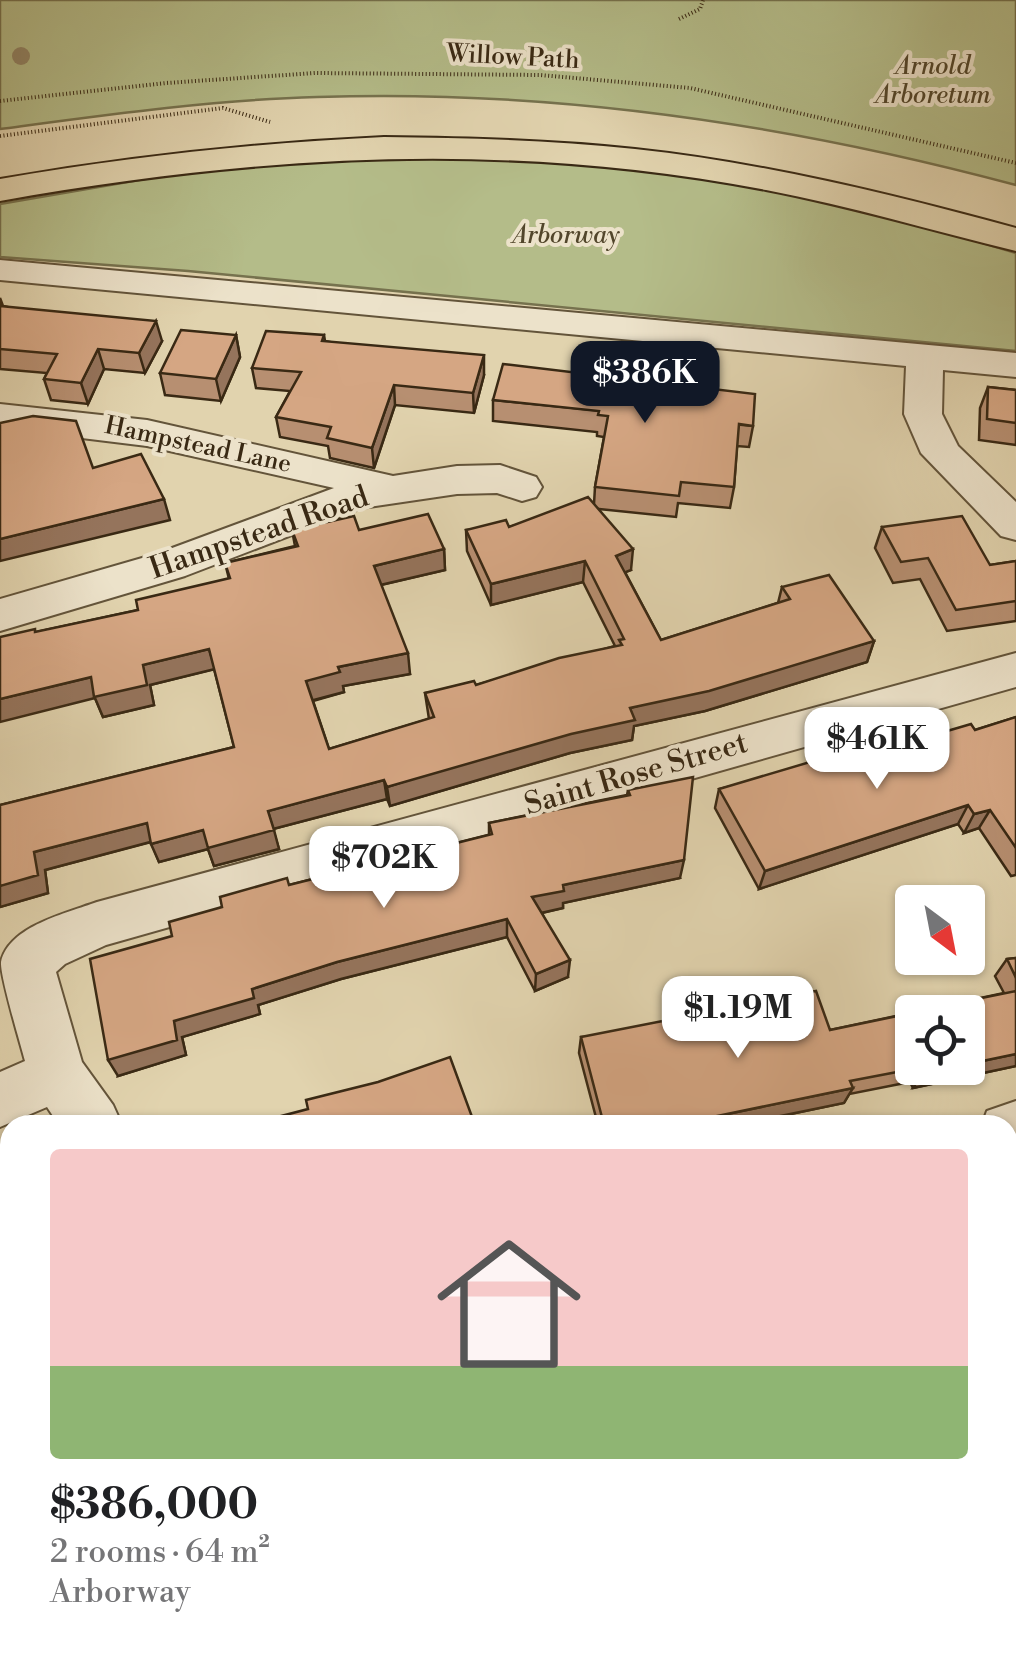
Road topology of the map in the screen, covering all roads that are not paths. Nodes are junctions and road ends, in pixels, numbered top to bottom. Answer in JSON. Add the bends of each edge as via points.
{"nodes":[{"id":1,"x":0,"y":156,"type":"edge"},
{"id":2,"x":0,"y":190,"type":"edge"},
{"id":3,"x":1016,"y":216,"type":"edge"},
{"id":4,"x":1016,"y":240,"type":"edge"},
{"id":5,"x":0,"y":270,"type":"edge"},
{"id":6,"x":925,"y":356,"type":"junction"},
{"id":7,"x":1016,"y":365,"type":"edge"},
{"id":8,"x":0,"y":416,"type":"edge"},
{"id":9,"x":522,"y":487,"type":"dead end"},
{"id":10,"x":393,"y":489,"type":"junction"},
{"id":11,"x":1016,"y":526,"type":"edge"},
{"id":12,"x":0,"y":615,"type":"edge"},
{"id":13,"x":1016,"y":670,"type":"edge"},
{"id":14,"x":57,"y":1074,"type":"junction"},
{"id":15,"x":0,"y":1100,"type":"edge"},
{"id":16,"x":85,"y":1115,"type":"edge"}],
"edges":[{"from":1,"to":3,"type":"highway","via":[[122,138],[285,127],[471,126],[670,143],[836,170]]},
{"from":2,"to":4,"type":"highway","via":[[248,152],[494,146],[786,181]]},
{"from":5,"to":6,"type":"street"},
{"from":6,"to":7,"type":"street"},
{"from":6,"to":11,"type":"street","via":[[923,414],[941,452]]},
{"from":8,"to":10,"type":"street","name":"Hampstead Lane","via":[[87,422]]},
{"from":9,"to":10,"type":"street","name":"Hampstead Road","via":[[500,478]]},
{"from":10,"to":12,"type":"street","name":"Hampstead Road","via":[[356,495],[170,564]]},
{"from":13,"to":14,"type":"street","name":"Saint Rose Street","via":[[97,924],[26,964]]},
{"from":14,"to":15,"type":"street"},
{"from":14,"to":16,"type":"street","name":"Saint Rose Street"}]}
